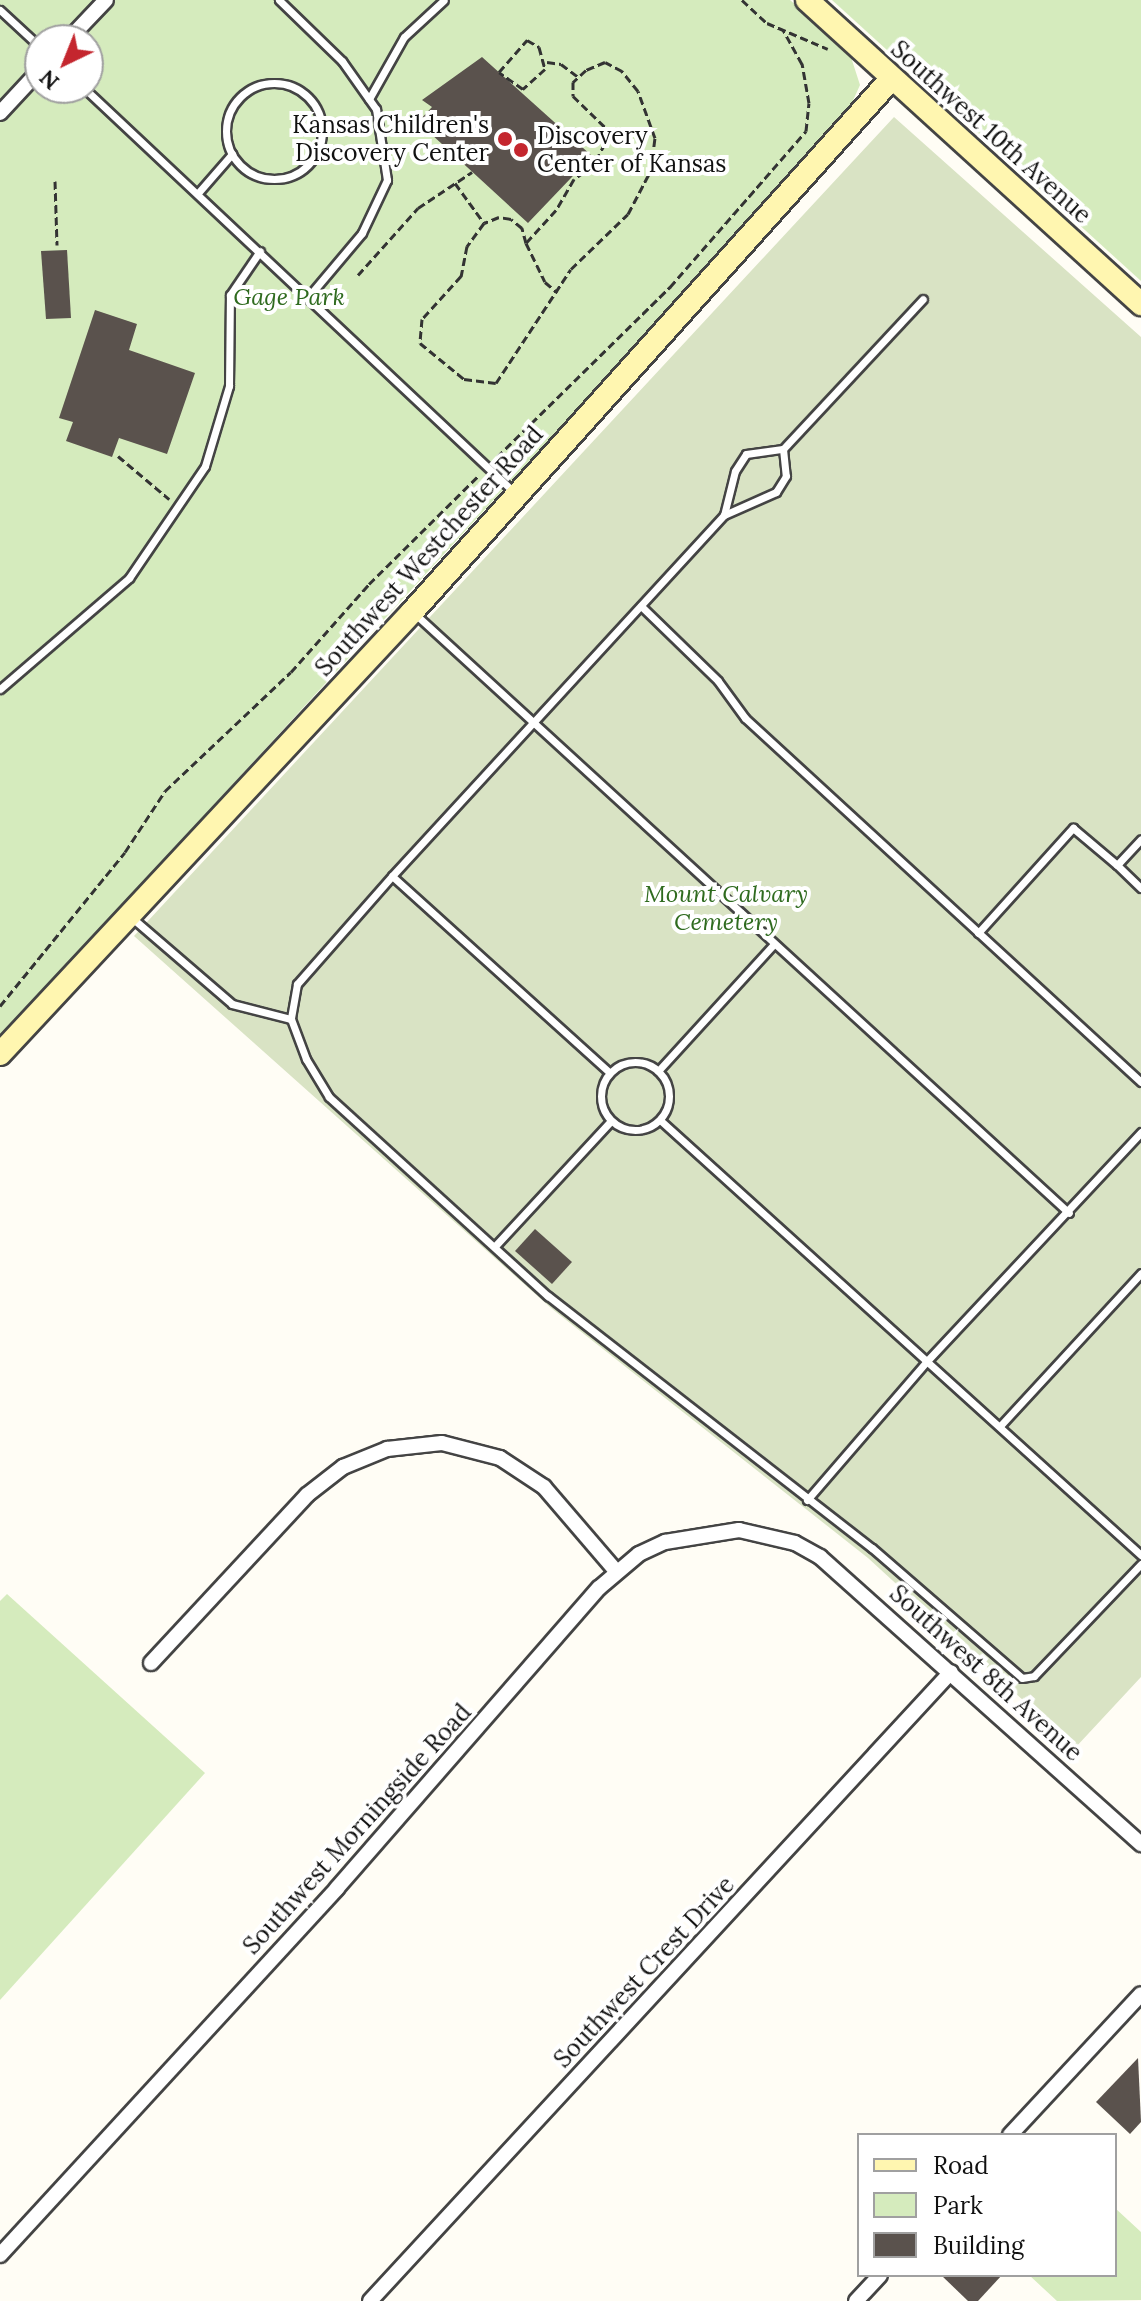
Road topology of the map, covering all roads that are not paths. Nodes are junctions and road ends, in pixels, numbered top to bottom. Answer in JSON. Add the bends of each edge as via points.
{"nodes":[{"id":1,"x":106,"y":0,"type":"edge"},
{"id":2,"x":279,"y":0,"type":"edge"},
{"id":3,"x":444,"y":0,"type":"edge"},
{"id":4,"x":807,"y":0,"type":"edge"},
{"id":5,"x":0,"y":10,"type":"edge"},
{"id":6,"x":83,"y":24,"type":"edge"},
{"id":7,"x":24,"y":32,"type":"edge"},
{"id":8,"x":892,"y":78,"type":"junction"},
{"id":9,"x":24,"y":87,"type":"edge"},
{"id":10,"x":369,"y":99,"type":"junction"},
{"id":11,"x":101,"y":104,"type":"edge"},
{"id":12,"x":0,"y":113,"type":"edge"},
{"id":13,"x":232,"y":154,"type":"junction"},
{"id":14,"x":198,"y":193,"type":"junction"},
{"id":15,"x":260,"y":251,"type":"junction"},
{"id":16,"x":309,"y":296,"type":"junction"},
{"id":17,"x":923,"y":299,"type":"dead end"},
{"id":18,"x":1141,"y":304,"type":"edge"},
{"id":19,"x":783,"y":449,"type":"junction"},
{"id":20,"x":515,"y":493,"type":"junction"},
{"id":21,"x":724,"y":515,"type":"junction"},
{"id":22,"x":641,"y":606,"type":"junction"},
{"id":23,"x":412,"y":612,"type":"junction"},
{"id":24,"x":0,"y":689,"type":"edge"},
{"id":25,"x":532,"y":724,"type":"junction"},
{"id":26,"x":1141,"y":839,"type":"edge"},
{"id":27,"x":1117,"y":865,"type":"junction"},
{"id":28,"x":392,"y":876,"type":"junction"},
{"id":29,"x":1141,"y":888,"type":"edge"},
{"id":30,"x":129,"y":916,"type":"junction"},
{"id":31,"x":978,"y":933,"type":"junction"},
{"id":32,"x":774,"y":944,"type":"junction"},
{"id":33,"x":291,"y":1019,"type":"junction"},
{"id":34,"x":0,"y":1054,"type":"edge"},
{"id":35,"x":658,"y":1071,"type":"junction"},
{"id":36,"x":609,"y":1072,"type":"junction"},
{"id":37,"x":1141,"y":1082,"type":"edge"},
{"id":38,"x":660,"y":1120,"type":"junction"},
{"id":39,"x":611,"y":1121,"type":"junction"},
{"id":40,"x":1141,"y":1132,"type":"edge"},
{"id":41,"x":1069,"y":1213,"type":"junction"},
{"id":42,"x":496,"y":1245,"type":"junction"},
{"id":43,"x":1141,"y":1273,"type":"edge"},
{"id":44,"x":926,"y":1362,"type":"junction"},
{"id":45,"x":1000,"y":1426,"type":"junction"},
{"id":46,"x":807,"y":1500,"type":"junction"},
{"id":47,"x":795,"y":1543,"type":"joint"},
{"id":48,"x":1141,"y":1555,"type":"edge"},
{"id":49,"x":1141,"y":1564,"type":"edge"},
{"id":50,"x":616,"y":1571,"type":"junction"},
{"id":51,"x":151,"y":1663,"type":"dead end"},
{"id":52,"x":951,"y":1672,"type":"junction"},
{"id":53,"x":1141,"y":1844,"type":"edge"},
{"id":54,"x":1141,"y":1994,"type":"edge"},
{"id":55,"x":1012,"y":2133,"type":"edge"},
{"id":56,"x":0,"y":2255,"type":"edge"},
{"id":57,"x":878,"y":2277,"type":"edge"},
{"id":58,"x":370,"y":2301,"type":"edge"},
{"id":59,"x":856,"y":2301,"type":"edge"}],
"edges":[{"from":1,"to":6,"type":"street"},
{"from":2,"to":10,"type":"lane","via":[[342,61]]},
{"from":3,"to":10,"type":"lane","via":[[404,37]]},
{"from":4,"to":8,"type":"street","name":"Southwest 10th Avenue"},
{"from":5,"to":7,"type":"lane"},
{"from":8,"to":18,"type":"street","name":"Southwest 10th Avenue"},
{"from":8,"to":20,"type":"street","name":"Southwest Westchester Road"},
{"from":9,"to":12,"type":"street"},
{"from":10,"to":16,"type":"lane","via":[[376,109],[387,180],[362,233]]},
{"from":11,"to":14,"type":"lane"},
{"from":13,"to":13,"type":"lane","via":[[227,140],[230,111],[250,90],[264,84],[294,88],[316,109],[321,141],[304,169],[281,178],[256,176]]},
{"from":13,"to":14,"type":"lane"},
{"from":14,"to":15,"type":"lane"},
{"from":15,"to":16,"type":"lane"},
{"from":15,"to":24,"type":"lane","via":[[230,295],[229,386],[205,466],[129,578]]},
{"from":16,"to":20,"type":"lane"},
{"from":17,"to":19,"type":"lane"},
{"from":19,"to":21,"type":"lane","via":[[786,476],[776,492]]},
{"from":19,"to":21,"type":"lane","via":[[746,454],[735,471]]},
{"from":20,"to":23,"type":"street","name":"Southwest Westchester Road"},
{"from":21,"to":22,"type":"lane"},
{"from":22,"to":25,"type":"lane"},
{"from":22,"to":31,"type":"lane","via":[[718,681],[745,718]]},
{"from":23,"to":25,"type":"lane"},
{"from":23,"to":30,"type":"street","name":"Southwest Westchester Road"},
{"from":25,"to":28,"type":"lane"},
{"from":25,"to":32,"type":"lane"},
{"from":26,"to":27,"type":"lane"},
{"from":27,"to":29,"type":"lane"},
{"from":27,"to":31,"type":"lane","via":[[1073,828]]},
{"from":28,"to":33,"type":"lane","via":[[297,984]]},
{"from":28,"to":36,"type":"lane"},
{"from":30,"to":33,"type":"lane","via":[[232,1004]]},
{"from":30,"to":34,"type":"street","name":"Southwest Westchester Road"},
{"from":31,"to":37,"type":"lane"},
{"from":32,"to":35,"type":"lane"},
{"from":32,"to":41,"type":"lane"},
{"from":33,"to":42,"type":"lane","via":[[306,1059],[329,1097]]},
{"from":35,"to":36,"type":"lane","via":[[633,1061]]},
{"from":35,"to":38,"type":"lane","via":[[669,1095]]},
{"from":36,"to":39,"type":"lane","via":[[600,1097]]},
{"from":38,"to":39,"type":"lane","via":[[636,1131]]},
{"from":38,"to":44,"type":"lane"},
{"from":39,"to":42,"type":"lane"},
{"from":40,"to":41,"type":"lane"},
{"from":41,"to":44,"type":"lane"},
{"from":42,"to":46,"type":"lane","via":[[548,1296]]},
{"from":43,"to":45,"type":"lane"},
{"from":44,"to":45,"type":"lane"},
{"from":44,"to":46,"type":"lane"},
{"from":45,"to":48,"type":"lane"},
{"from":46,"to":49,"type":"lane","via":[[872,1548],[1022,1678],[1034,1676]]},
{"from":47,"to":50,"type":"street","name":"Southwest Morningside Road","via":[[739,1530],[704,1532],[665,1542]]},
{"from":47,"to":52,"type":"street","name":"Southwest 8th Avenue","via":[[847,1577]]},
{"from":50,"to":51,"type":"street","via":[[544,1487],[500,1458],[442,1443],[387,1449],[343,1467],[307,1495]]},
{"from":50,"to":56,"type":"street","name":"Southwest Morningside Road","via":[[337,1888]]},
{"from":52,"to":53,"type":"street","name":"Southwest 8th Avenue"},
{"from":52,"to":58,"type":"street","name":"Southwest Crest Drive"},
{"from":54,"to":55,"type":"street"},
{"from":57,"to":59,"type":"street"}]}
